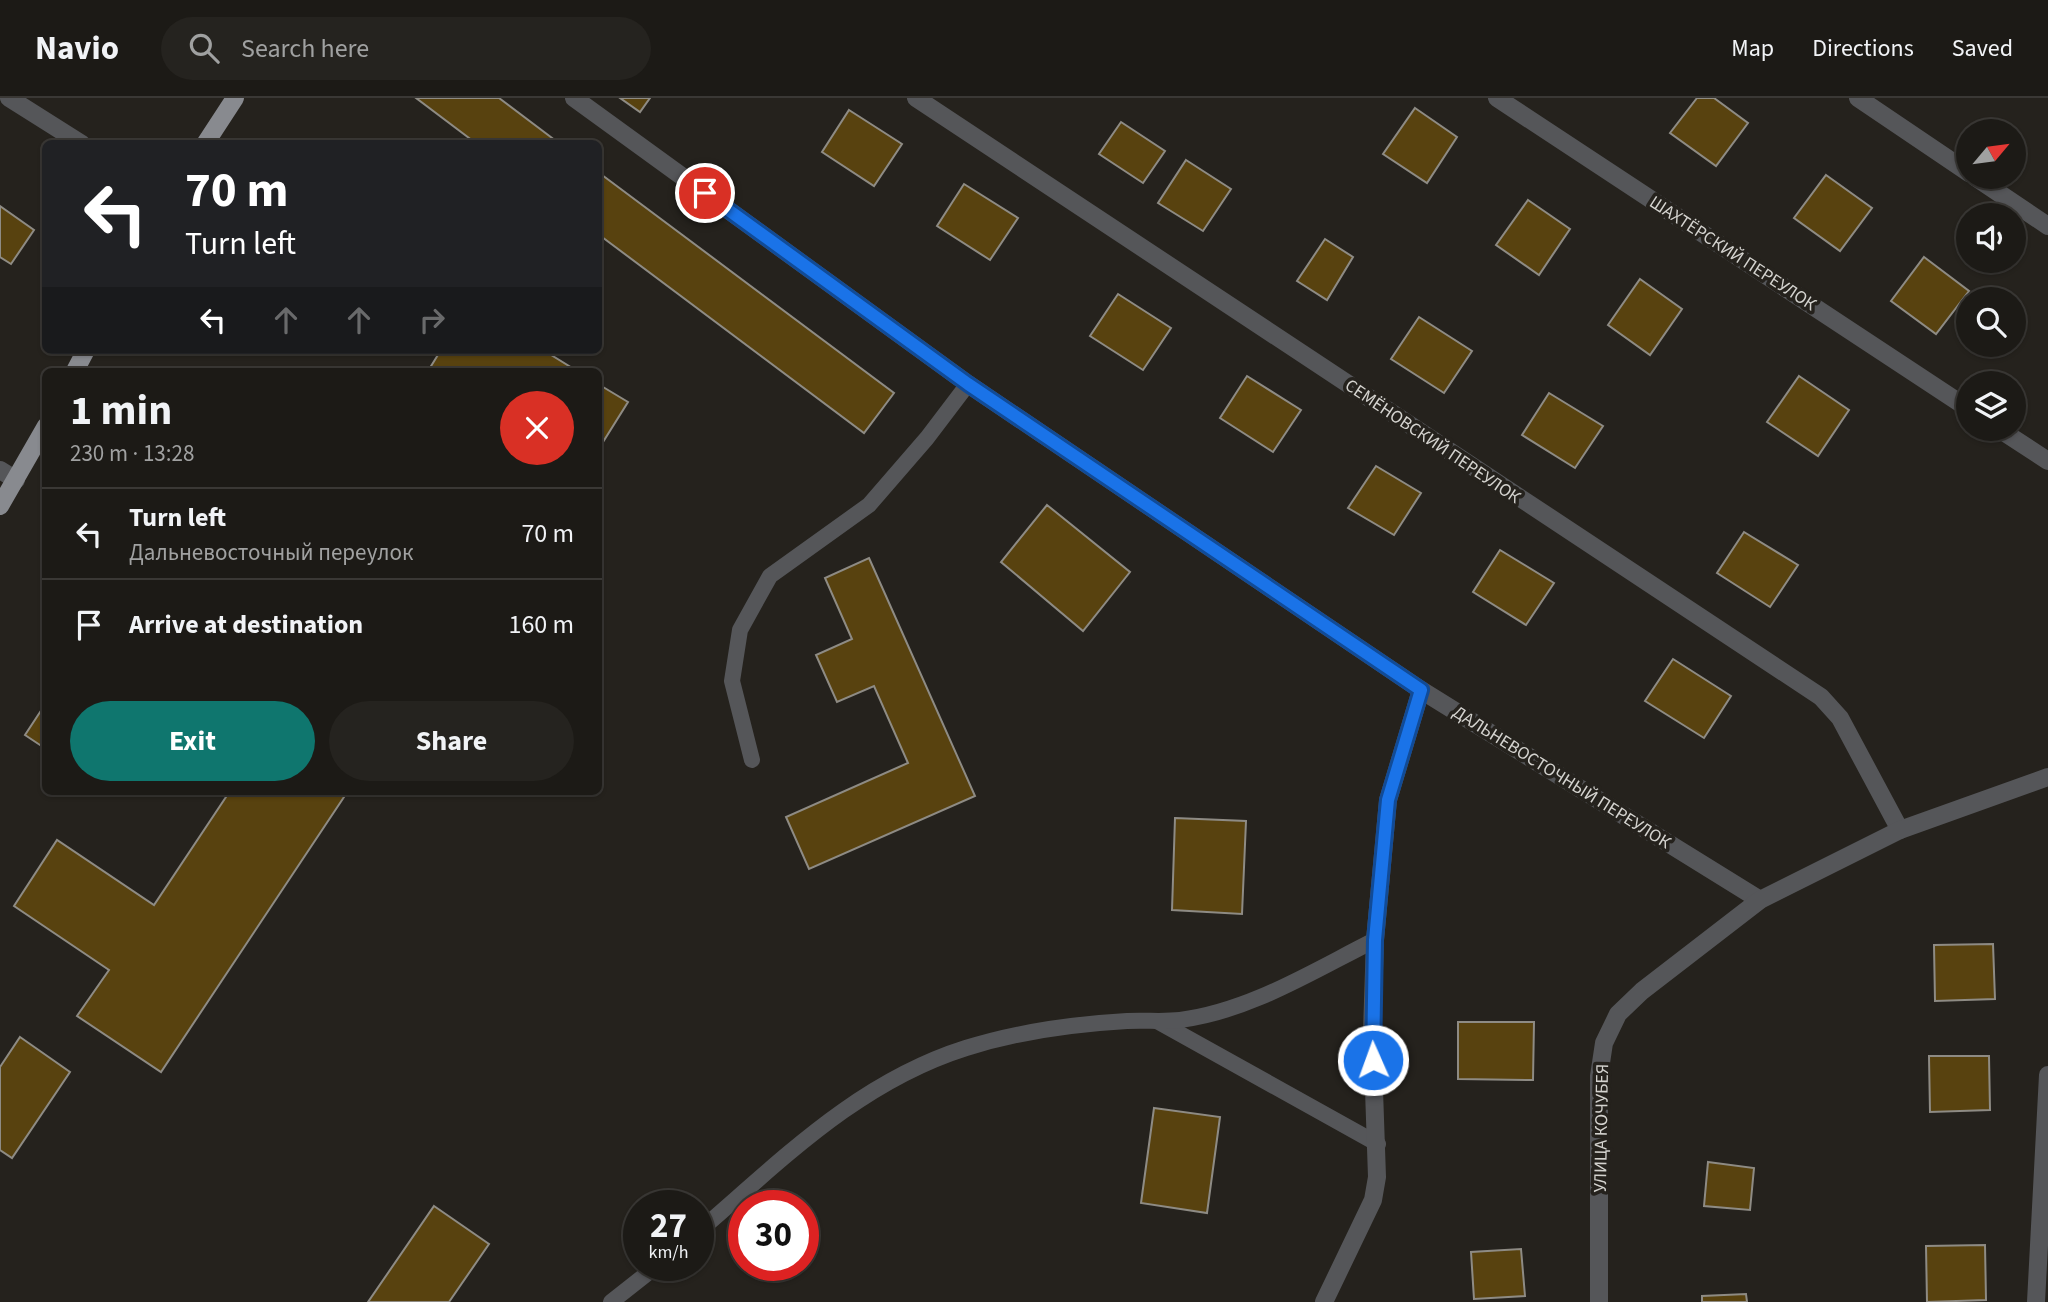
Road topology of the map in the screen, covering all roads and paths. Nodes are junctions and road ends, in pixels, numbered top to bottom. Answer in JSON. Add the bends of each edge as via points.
{"nodes":[{"id":1,"x":9,"y":98,"type":"edge"},
{"id":2,"x":235,"y":98,"type":"edge"},
{"id":3,"x":574,"y":98,"type":"edge"},
{"id":4,"x":916,"y":98,"type":"edge"},
{"id":5,"x":1497,"y":98,"type":"edge"},
{"id":6,"x":1858,"y":98,"type":"edge"},
{"id":7,"x":76,"y":140,"type":"edge"},
{"id":8,"x":208,"y":140,"type":"edge"},
{"id":9,"x":1956,"y":164,"type":"edge"},
{"id":10,"x":1993,"y":189,"type":"edge"},
{"id":11,"x":2048,"y":226,"type":"edge"},
{"id":12,"x":968,"y":384,"type":"junction"},
{"id":13,"x":1956,"y":400,"type":"edge"},
{"id":14,"x":42,"y":433,"type":"edge"},
{"id":15,"x":2017,"y":441,"type":"edge"},
{"id":16,"x":2048,"y":461,"type":"edge"},
{"id":17,"x":0,"y":470,"type":"edge"},
{"id":18,"x":16,"y":480,"type":"junction"},
{"id":19,"x":0,"y":506,"type":"edge"},
{"id":20,"x":1421,"y":690,"type":"junction"},
{"id":21,"x":752,"y":760,"type":"dead end"},
{"id":22,"x":2048,"y":777,"type":"edge"},
{"id":23,"x":1900,"y":830,"type":"junction"},
{"id":24,"x":1760,"y":900,"type":"junction"},
{"id":25,"x":1375,"y":940,"type":"junction"},
{"id":26,"x":1155,"y":1020,"type":"junction"},
{"id":27,"x":2048,"y":1075,"type":"edge"},
{"id":28,"x":1378,"y":1144,"type":"junction"},
{"id":29,"x":714,"y":1219,"type":"edge"},
{"id":30,"x":638,"y":1281,"type":"edge"},
{"id":31,"x":611,"y":1302,"type":"edge"},
{"id":32,"x":1324,"y":1302,"type":"edge"},
{"id":33,"x":1599,"y":1302,"type":"edge"},
{"id":34,"x":2036,"y":1302,"type":"edge"}],
"edges":[{"from":1,"to":7,"type":"street"},
{"from":2,"to":8,"type":"main road"},
{"from":3,"to":12,"type":"street","name":"ДАЛЬНЕВОСТОЧНЫЙ ПЕРЕУЛОК"},
{"from":4,"to":23,"type":"street","name":"СЕМЁНОВСКИЙ ПЕРЕУЛОК","via":[[1821,697],[1840,718]]},
{"from":5,"to":13,"type":"street","name":"ШАХТЁРСКИЙ ПЕРЕУЛОК"},
{"from":6,"to":9,"type":"street"},
{"from":10,"to":11,"type":"street"},
{"from":12,"to":20,"type":"street","name":"ДАЛЬНЕВОСТОЧНЫЙ ПЕРЕУЛОК"},
{"from":12,"to":21,"type":"lane","via":[[869,505],[770,576],[740,629],[732,681]]},
{"from":14,"to":18,"type":"main road"},
{"from":15,"to":16,"type":"street"},
{"from":17,"to":18,"type":"street"},
{"from":18,"to":19,"type":"main road"},
{"from":20,"to":24,"type":"street","name":"ДАЛЬНЕВОСТОЧНЫЙ ПЕРЕУЛОК"},
{"from":20,"to":25,"type":"street","via":[[1388,800]]},
{"from":22,"to":23,"type":"street","name":"УЛИЦА КОЧУБЕЯ"},
{"from":23,"to":24,"type":"street","name":"УЛИЦА КОЧУБЕЯ"},
{"from":24,"to":33,"type":"street","name":"УЛИЦА КОЧУБЕЯ","via":[[1642,990],[1618,1014],[1604,1043],[1599,1076]]},
{"from":25,"to":26,"type":"lane","via":[[1252,1001],[1179,1020]]},
{"from":25,"to":28,"type":"street","via":[[1372,1032]]},
{"from":26,"to":28,"type":"lane"},
{"from":26,"to":29,"type":"lane","via":[[1026,1033],[965,1048],[908,1071],[858,1098]]},
{"from":27,"to":34,"type":"street"},
{"from":28,"to":32,"type":"street","via":[[1373,1200]]},
{"from":30,"to":31,"type":"lane"}]}
